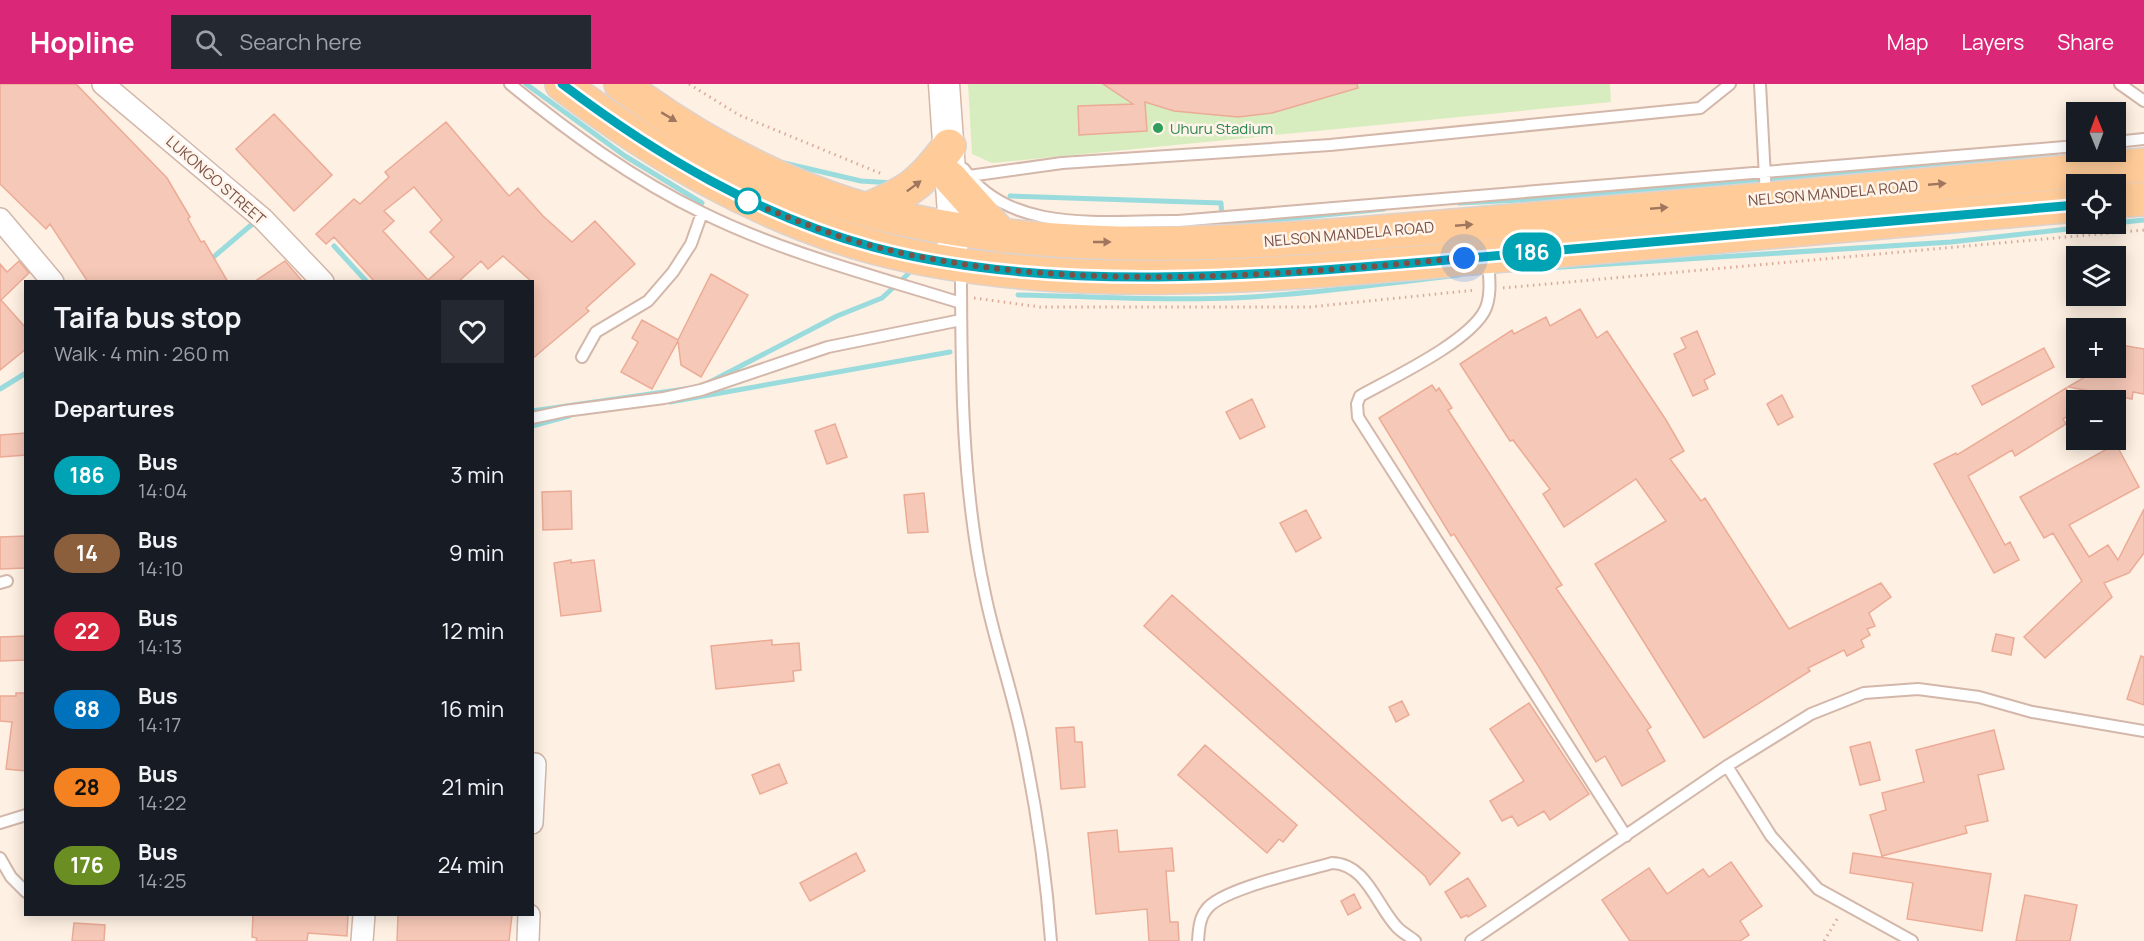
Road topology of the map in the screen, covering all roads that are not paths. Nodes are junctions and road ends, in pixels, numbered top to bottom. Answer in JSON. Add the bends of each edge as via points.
{"nodes":[{"id":1,"x":103,"y":84,"type":"edge"},
{"id":2,"x":510,"y":84,"type":"edge"},
{"id":3,"x":562,"y":84,"type":"edge"},
{"id":4,"x":621,"y":84,"type":"edge"},
{"id":5,"x":944,"y":84,"type":"edge"},
{"id":6,"x":1730,"y":84,"type":"edge"},
{"id":7,"x":1760,"y":84,"type":"edge"},
{"id":8,"x":2120,"y":84,"type":"edge"},
{"id":9,"x":2144,"y":101,"type":"edge"},
{"id":10,"x":2144,"y":139,"type":"edge"},
{"id":11,"x":2126,"y":141,"type":"edge"},
{"id":12,"x":2066,"y":148,"type":"edge"},
{"id":13,"x":2144,"y":165,"type":"edge"},
{"id":14,"x":947,"y":171,"type":"junction"},
{"id":15,"x":2144,"y":199,"type":"edge"},
{"id":16,"x":2126,"y":200,"type":"edge"},
{"id":17,"x":2066,"y":205,"type":"edge"},
{"id":18,"x":1766,"y":207,"type":"junction"},
{"id":19,"x":866,"y":210,"type":"junction"},
{"id":20,"x":702,"y":213,"type":"junction"},
{"id":21,"x":0,"y":219,"type":"edge"},
{"id":22,"x":954,"y":228,"type":"junction"},
{"id":23,"x":1002,"y":236,"type":"junction"},
{"id":24,"x":1487,"y":256,"type":"junction"},
{"id":25,"x":956,"y":262,"type":"junction"},
{"id":26,"x":51,"y":280,"type":"edge"},
{"id":27,"x":321,"y":280,"type":"edge"},
{"id":28,"x":961,"y":303,"type":"junction"},
{"id":29,"x":961,"y":320,"type":"junction"},
{"id":30,"x":582,"y":357,"type":"dead end"},
{"id":31,"x":534,"y":418,"type":"edge"},
{"id":32,"x":2144,"y":731,"type":"edge"},
{"id":33,"x":535,"y":764,"type":"dead end"},
{"id":34,"x":1727,"y":766,"type":"junction"},
{"id":35,"x":534,"y":784,"type":"edge"},
{"id":36,"x":24,"y":816,"type":"edge"},
{"id":37,"x":0,"y":823,"type":"edge"},
{"id":38,"x":1626,"y":836,"type":"junction"},
{"id":39,"x":0,"y":858,"type":"edge"},
{"id":40,"x":24,"y":890,"type":"edge"},
{"id":41,"x":364,"y":916,"type":"edge"},
{"id":42,"x":529,"y":916,"type":"edge"},
{"id":43,"x":362,"y":941,"type":"edge"},
{"id":44,"x":528,"y":941,"type":"edge"},
{"id":45,"x":1051,"y":941,"type":"edge"},
{"id":46,"x":1198,"y":941,"type":"edge"},
{"id":47,"x":1415,"y":941,"type":"edge"},
{"id":48,"x":1471,"y":941,"type":"edge"},
{"id":49,"x":1912,"y":941,"type":"edge"}],
"edges":[{"from":1,"to":27,"type":"street","name":"LUKONGO STREET","via":[[263,219]]},
{"from":2,"to":20,"type":"lane","via":[[613,163]]},
{"from":3,"to":25,"type":"main road","name":"NELSON MANDELA ROAD","via":[[657,151],[752,203],[877,248]]},
{"from":4,"to":19,"type":"main road","name":"NELSON MANDELA ROAD","one_way":true,"via":[[731,154],[805,189]]},
{"from":5,"to":14,"type":"street"},
{"from":6,"to":14,"type":"lane","via":[[1700,108],[1330,145]]},
{"from":7,"to":18,"type":"lane"},
{"from":8,"to":9,"type":"lane"},
{"from":10,"to":11,"type":"lane"},
{"from":12,"to":18,"type":"lane"},
{"from":18,"to":13,"type":"main road","name":"NELSON MANDELA ROAD","one_way":true},
{"from":14,"to":18,"type":"lane","via":[[1004,204],[1055,220],[1178,221]]},
{"from":19,"to":14,"type":"main road","one_way":true},
{"from":14,"to":22,"type":"street"},
{"from":14,"to":23,"type":"main road"},
{"from":15,"to":16,"type":"main road"},
{"from":17,"to":18,"type":"main road","name":"NELSON MANDELA ROAD"},
{"from":23,"to":18,"type":"main road","name":"NELSON MANDELA ROAD","one_way":true,"via":[[1094,242],[1251,242]]},
{"from":18,"to":24,"type":"main road","name":"NELSON MANDELA ROAD"},
{"from":19,"to":22,"type":"main road","name":"NELSON MANDELA ROAD"},
{"from":20,"to":28,"type":"lane","via":[[792,249]]},
{"from":20,"to":30,"type":"lane","via":[[691,244],[673,272],[648,301],[596,332]]},
{"from":21,"to":26,"type":"street"},
{"from":22,"to":23,"type":"main road","name":"NELSON MANDELA ROAD"},
{"from":22,"to":25,"type":"street"},
{"from":24,"to":25,"type":"main road","name":"NELSON MANDELA ROAD","via":[[1373,266],[1134,277],[1034,273]]},
{"from":24,"to":38,"type":"lane","via":[[1490,289],[1485,309],[1475,325],[1360,396],[1358,417]]},
{"from":25,"to":28,"type":"lane"},
{"from":28,"to":29,"type":"lane"},
{"from":29,"to":31,"type":"lane","via":[[828,347],[701,390]]},
{"from":29,"to":45,"type":"lane","via":[[972,523],[985,595],[1022,740],[1041,841]]},
{"from":32,"to":34,"type":"lane","via":[[2031,712],[1979,697],[1918,689],[1875,692],[1811,714]]},
{"from":33,"to":35,"type":"street"},
{"from":34,"to":38,"type":"lane"},
{"from":34,"to":49,"type":"lane","via":[[1771,836],[1818,889]]},
{"from":36,"to":37,"type":"lane"},
{"from":38,"to":48,"type":"lane"},
{"from":39,"to":40,"type":"lane"},
{"from":41,"to":43,"type":"street"},
{"from":42,"to":44,"type":"street"},
{"from":46,"to":47,"type":"lane","via":[[1206,908],[1217,900],[1241,889],[1332,864],[1345,864],[1357,871],[1397,927]]}]}
